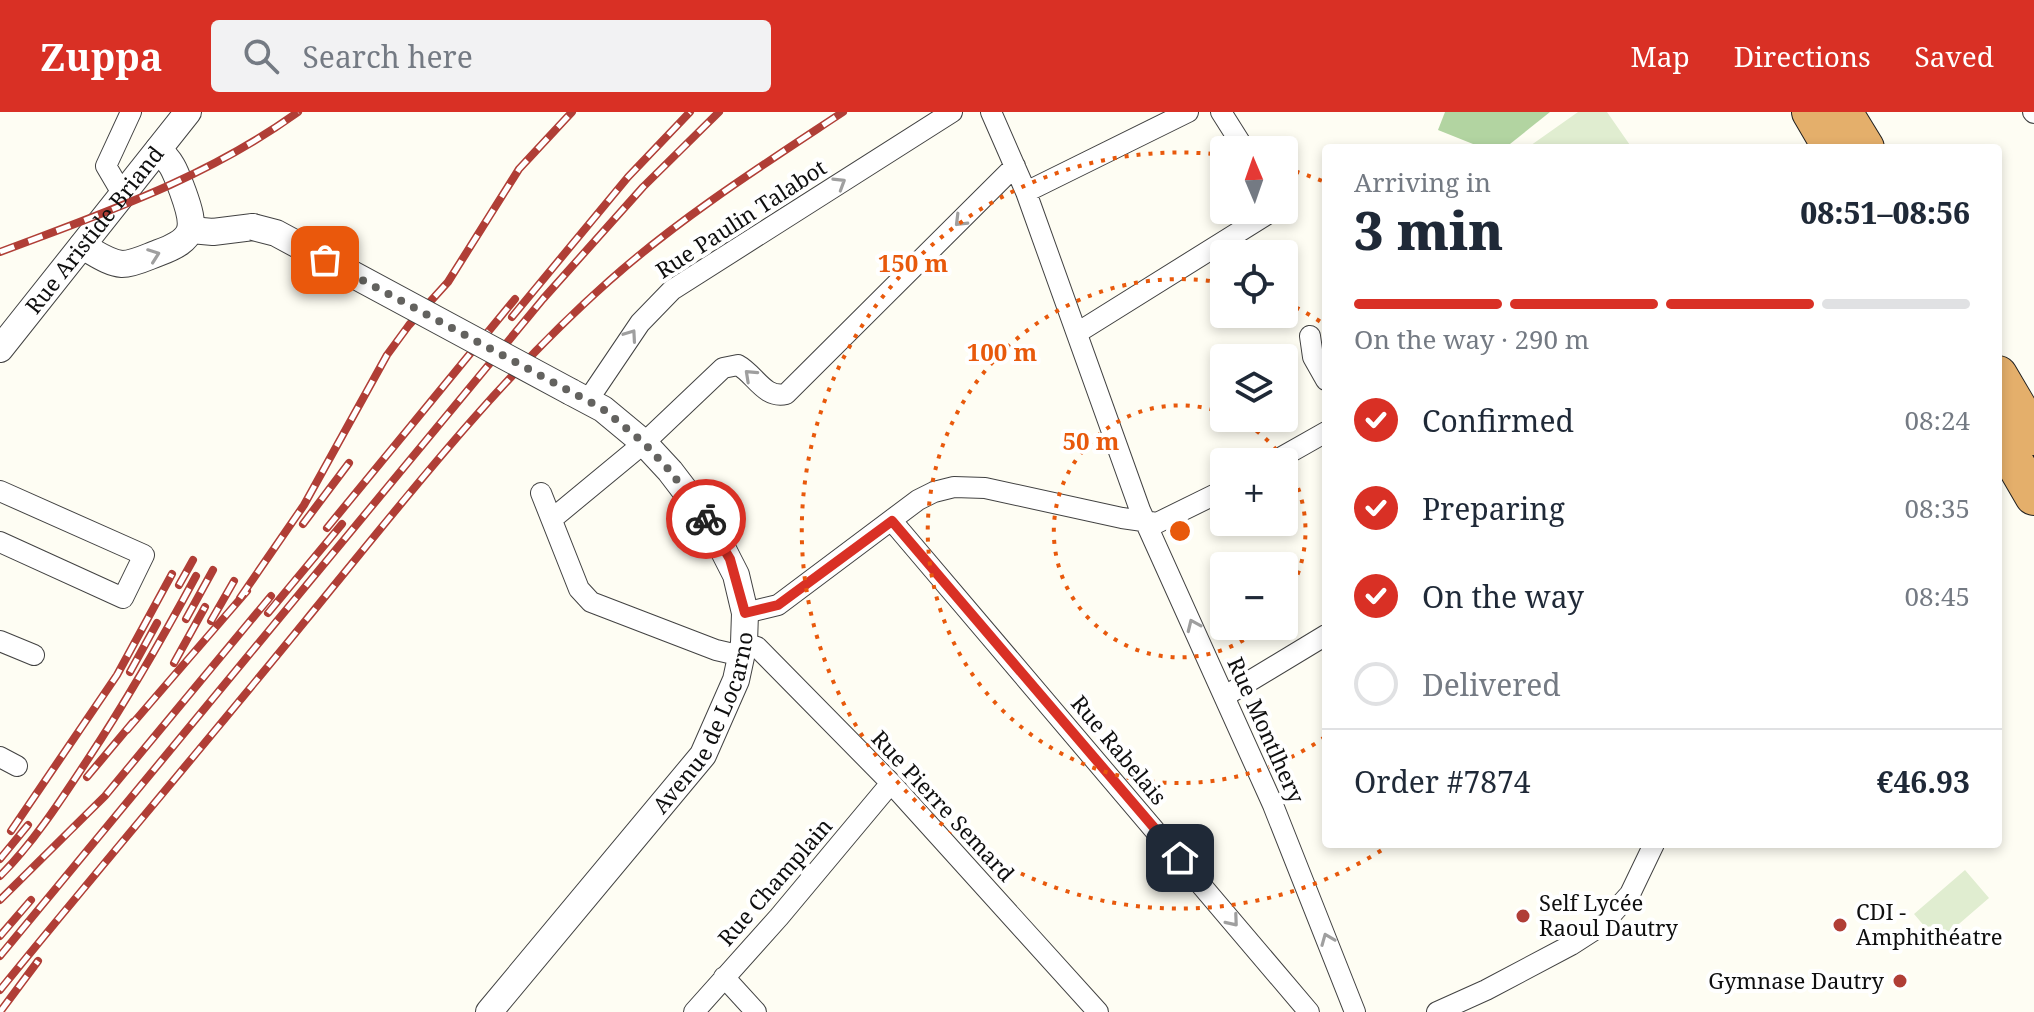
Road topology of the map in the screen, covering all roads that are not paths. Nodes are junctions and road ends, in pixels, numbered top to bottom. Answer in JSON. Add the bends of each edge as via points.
{"nodes":[{"id":1,"x":131,"y":112,"type":"edge"},
{"id":2,"x":188,"y":112,"type":"edge"},
{"id":3,"x":952,"y":112,"type":"edge"},
{"id":4,"x":991,"y":112,"type":"edge"},
{"id":5,"x":1188,"y":112,"type":"edge"},
{"id":6,"x":1221,"y":112,"type":"edge"},
{"id":7,"x":1811,"y":112,"type":"edge"},
{"id":8,"x":1843,"y":112,"type":"edge"},
{"id":9,"x":1236,"y":136,"type":"edge"},
{"id":10,"x":1830,"y":144,"type":"edge"},
{"id":11,"x":1863,"y":144,"type":"edge"},
{"id":12,"x":158,"y":150,"type":"junction"},
{"id":13,"x":1015,"y":166,"type":"junction"},
{"id":14,"x":1026,"y":192,"type":"junction"},
{"id":15,"x":123,"y":195,"type":"junction"},
{"id":16,"x":1252,"y":224,"type":"edge"},
{"id":17,"x":191,"y":230,"type":"junction"},
{"id":18,"x":82,"y":246,"type":"junction"},
{"id":19,"x":1077,"y":333,"type":"junction"},
{"id":20,"x":1310,"y":336,"type":"dead end"},
{"id":21,"x":0,"y":349,"type":"edge"},
{"id":22,"x":1322,"y":373,"type":"edge"},
{"id":23,"x":2002,"y":382,"type":"edge"},
{"id":24,"x":580,"y":396,"type":"junction"},
{"id":25,"x":1322,"y":434,"type":"edge"},
{"id":26,"x":2034,"y":436,"type":"edge"},
{"id":27,"x":2002,"y":441,"type":"edge"},
{"id":28,"x":644,"y":443,"type":"junction"},
{"id":29,"x":1298,"y":448,"type":"edge"},
{"id":30,"x":0,"y":491,"type":"edge"},
{"id":31,"x":541,"y":493,"type":"dead end"},
{"id":32,"x":2034,"y":496,"type":"edge"},
{"id":33,"x":1210,"y":497,"type":"edge"},
{"id":34,"x":552,"y":519,"type":"junction"},
{"id":35,"x":892,"y":521,"type":"junction"},
{"id":36,"x":1146,"y":523,"type":"junction"},
{"id":37,"x":0,"y":542,"type":"edge"},
{"id":38,"x":745,"y":613,"type":"junction"},
{"id":39,"x":1322,"y":637,"type":"edge"},
{"id":40,"x":0,"y":641,"type":"edge"},
{"id":41,"x":743,"y":649,"type":"junction"},
{"id":42,"x":34,"y":655,"type":"dead end"},
{"id":43,"x":1225,"y":696,"type":"junction"},
{"id":44,"x":891,"y":783,"type":"junction"},
{"id":45,"x":1652,"y":848,"type":"edge"},
{"id":46,"x":724,"y":977,"type":"junction"},
{"id":47,"x":1349,"y":1008,"type":"edge"},
{"id":48,"x":489,"y":1012,"type":"edge"},
{"id":49,"x":694,"y":1012,"type":"edge"},
{"id":50,"x":756,"y":1012,"type":"edge"},
{"id":51,"x":1098,"y":1012,"type":"edge"},
{"id":52,"x":1309,"y":1012,"type":"edge"},
{"id":53,"x":1437,"y":1012,"type":"edge"}],
"edges":[{"from":1,"to":15,"type":"street","via":[[106,166]]},
{"from":2,"to":12,"type":"street","name":"Rue Aristide Briand"},
{"from":24,"to":3,"type":"street","name":"Rue Paulin Talabot","one_way":true,"via":[[672,290]]},
{"from":4,"to":13,"type":"street","name":"Rue Montlhery"},
{"from":5,"to":14,"type":"street"},
{"from":6,"to":9,"type":"street"},
{"from":7,"to":10,"type":"highway"},
{"from":8,"to":11,"type":"highway"},
{"from":12,"to":15,"type":"street","name":"Rue Aristide Briand"},
{"from":12,"to":17,"type":"street","via":[[171,160],[191,214]]},
{"from":13,"to":14,"type":"street","name":"Rue Montlhery"},
{"from":13,"to":28,"type":"street","one_way":true,"via":[[786,394],[766,391],[745,368],[730,365]]},
{"from":14,"to":19,"type":"street","name":"Rue Montlhery"},
{"from":15,"to":18,"type":"street","name":"Rue Aristide Briand"},
{"from":16,"to":19,"type":"street"},
{"from":18,"to":17,"type":"street","one_way":true,"via":[[107,260],[132,263],[179,245]]},
{"from":17,"to":24,"type":"street","name":"Avenue de Locarno","bridge":true,"via":[[253,227],[276,233]]},
{"from":18,"to":21,"type":"street","name":"Rue Aristide Briand"},
{"from":19,"to":36,"type":"street","name":"Rue Montlhery"},
{"from":20,"to":22,"type":"street"},
{"from":23,"to":26,"type":"highway"},
{"from":24,"to":28,"type":"street","name":"Avenue de Locarno"},
{"from":25,"to":29,"type":"street"},
{"from":27,"to":32,"type":"highway"},
{"from":28,"to":34,"type":"street"},
{"from":28,"to":38,"type":"street","name":"Avenue de Locarno","via":[[723,546]]},
{"from":30,"to":37,"type":"street","via":[[144,555],[123,598]]},
{"from":31,"to":34,"type":"street"},
{"from":33,"to":36,"type":"street","via":[[1171,518]]},
{"from":34,"to":41,"type":"street","via":[[579,589],[591,602],[716,650]]},
{"from":35,"to":36,"type":"street","via":[[918,500],[954,487],[985,488]]},
{"from":35,"to":38,"type":"street","via":[[778,605]]},
{"from":35,"to":52,"type":"street","name":"Rue Rabelais","one_way":true},
{"from":43,"to":36,"type":"street","name":"Rue Montlhery","one_way":true},
{"from":38,"to":41,"type":"street","name":"Avenue de Locarno"},
{"from":39,"to":43,"type":"street"},
{"from":40,"to":42,"type":"street"},
{"from":41,"to":44,"type":"street","name":"Rue Pierre Semard","via":[[757,647]]},
{"from":41,"to":48,"type":"street","name":"Avenue de Locarno","via":[[736,680],[703,755]]},
{"from":47,"to":43,"type":"street","name":"Rue Montlhery","one_way":true,"via":[[1273,805]]},
{"from":44,"to":46,"type":"street","name":"Rue Champlain"},
{"from":44,"to":51,"type":"street","name":"Rue Pierre Semard"},
{"from":45,"to":53,"type":"street","via":[[1630,894],[1602,925]]},
{"from":46,"to":49,"type":"street","name":"Rue Champlain"},
{"from":46,"to":50,"type":"street"}]}
